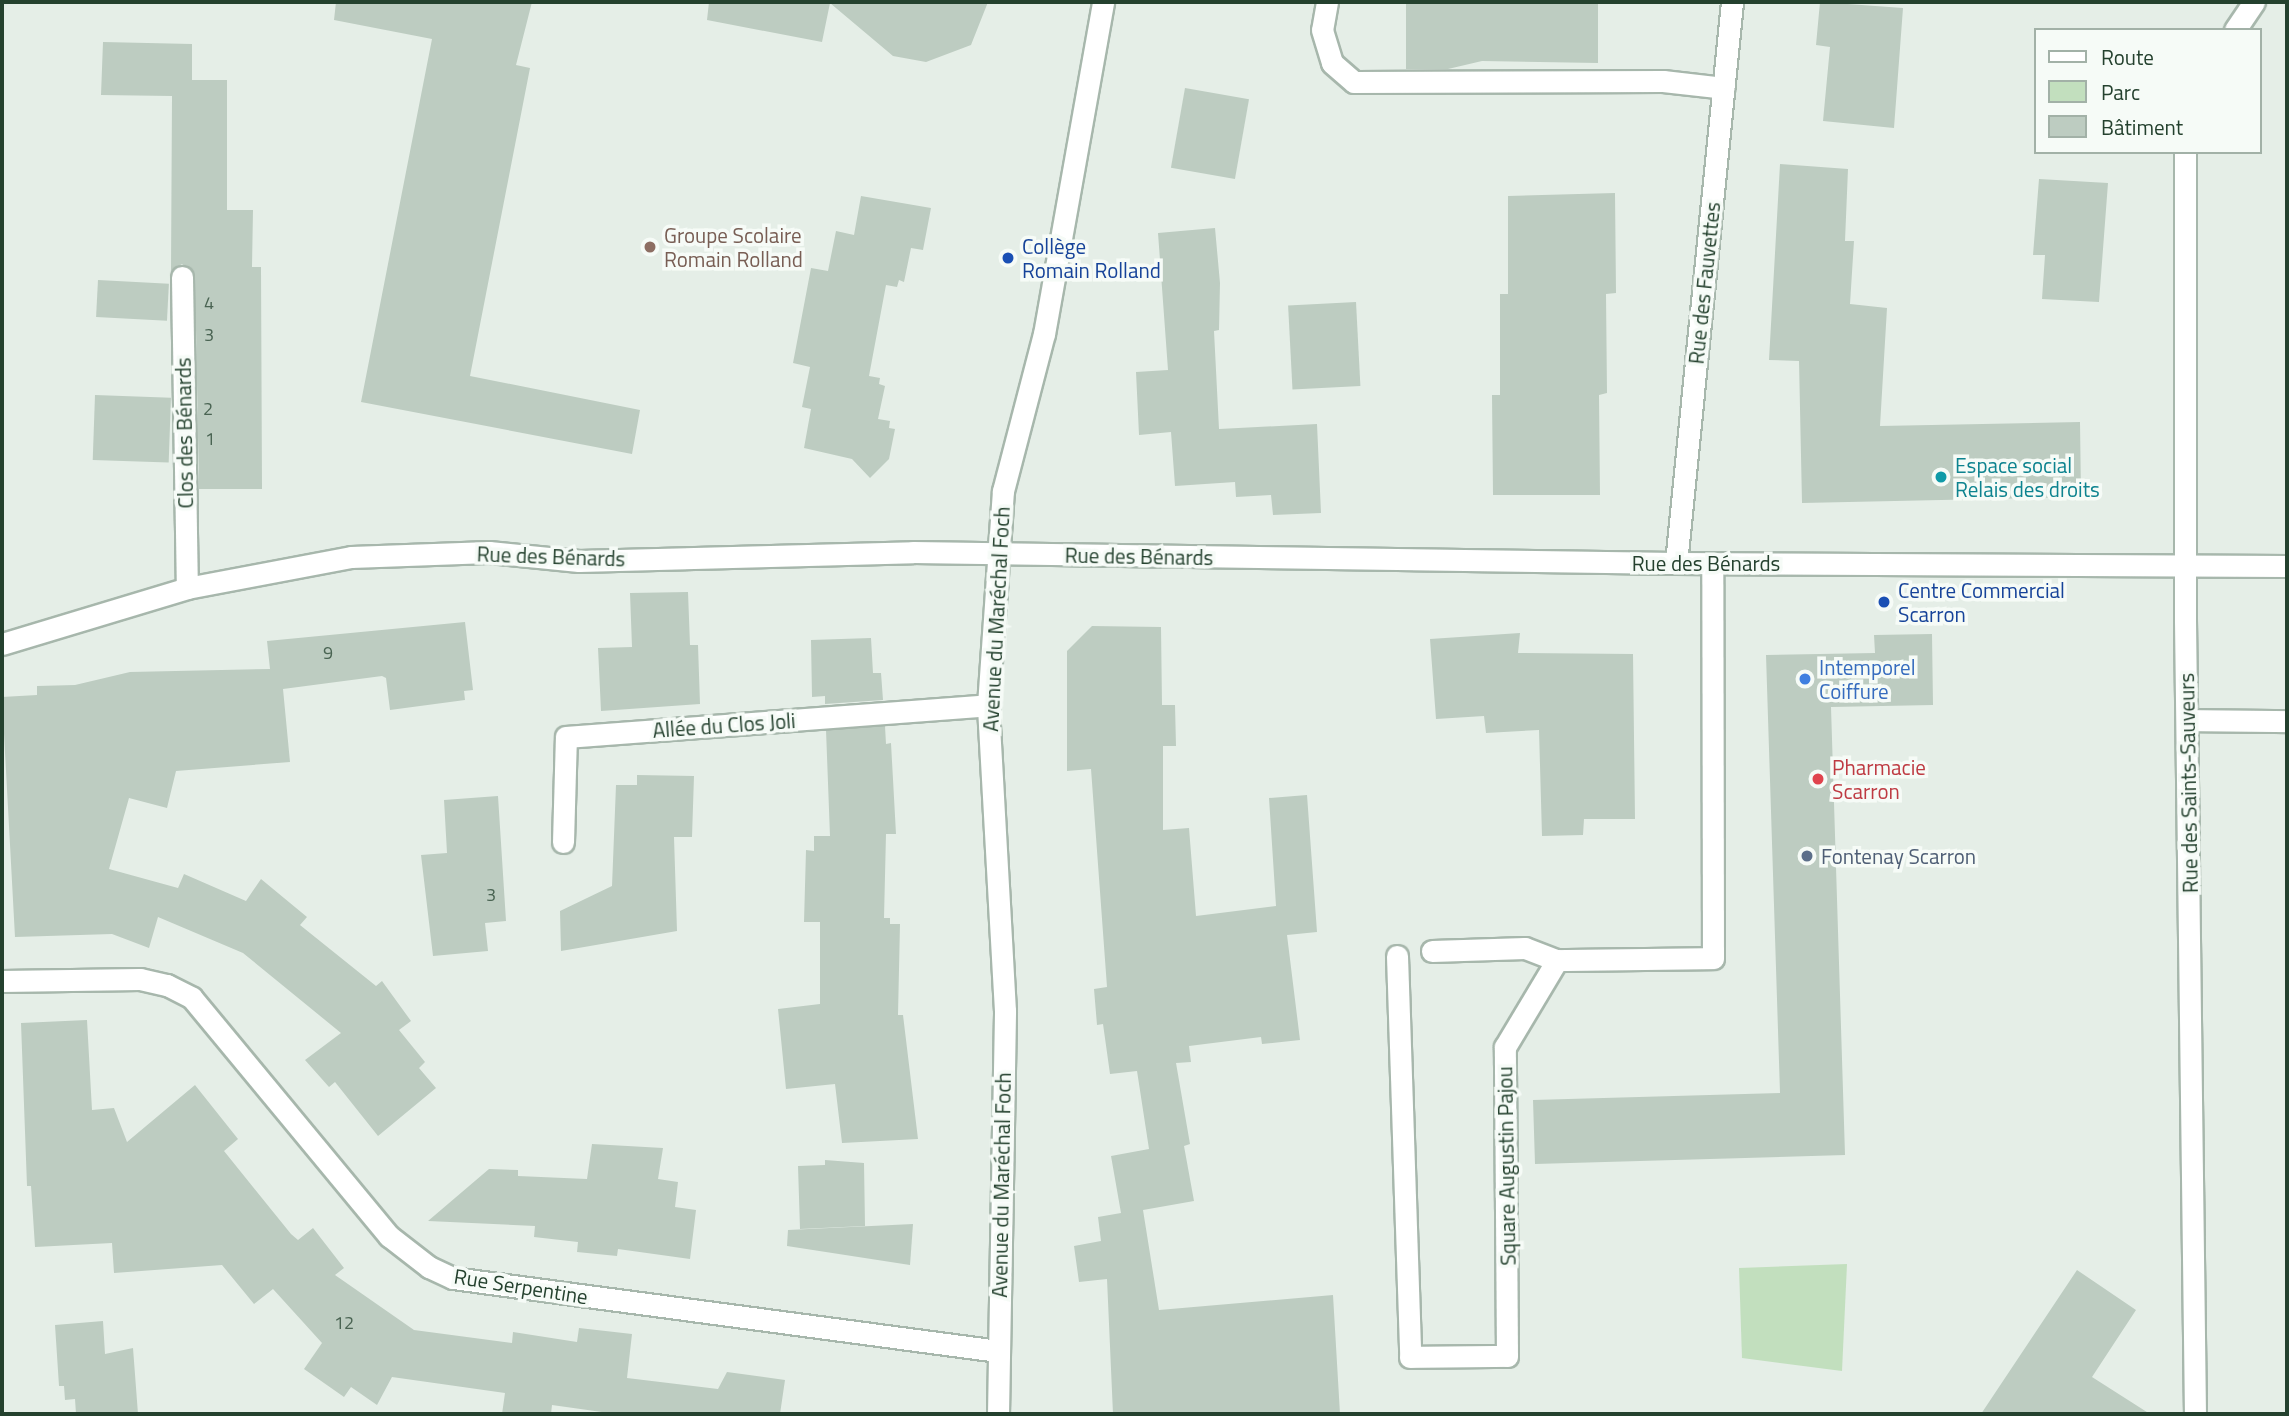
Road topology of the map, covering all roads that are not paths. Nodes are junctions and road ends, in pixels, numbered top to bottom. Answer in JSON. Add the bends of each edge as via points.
{"nodes":[{"id":1,"x":1103,"y":2,"type":"edge"},
{"id":2,"x":1327,"y":2,"type":"edge"},
{"id":3,"x":1732,"y":2,"type":"edge"},
{"id":4,"x":2254,"y":2,"type":"edge"},
{"id":5,"x":2236,"y":28,"type":"edge"},
{"id":6,"x":1724,"y":88,"type":"junction"},
{"id":7,"x":2185,"y":154,"type":"edge"},
{"id":8,"x":181,"y":277,"type":"dead end"},
{"id":9,"x":998,"y":554,"type":"junction"},
{"id":10,"x":1676,"y":563,"type":"junction"},
{"id":11,"x":1712,"y":563,"type":"junction"},
{"id":12,"x":2187,"y":563,"type":"junction"},
{"id":13,"x":2287,"y":566,"type":"edge"},
{"id":14,"x":187,"y":588,"type":"junction"},
{"id":15,"x":2,"y":644,"type":"edge"},
{"id":16,"x":988,"y":705,"type":"junction"},
{"id":17,"x":2189,"y":720,"type":"junction"},
{"id":18,"x":2287,"y":720,"type":"edge"},
{"id":19,"x":563,"y":842,"type":"dead end"},
{"id":20,"x":1432,"y":951,"type":"dead end"},
{"id":21,"x":1397,"y":956,"type":"dead end"},
{"id":22,"x":1557,"y":960,"type":"junction"},
{"id":23,"x":2,"y":981,"type":"edge"},
{"id":24,"x":998,"y":1351,"type":"junction"},
{"id":25,"x":998,"y":1414,"type":"edge"},
{"id":26,"x":2195,"y":1414,"type":"edge"}],
"edges":[{"from":1,"to":9,"type":"street","name":"Avenue du Maréchal Foch","via":[[1044,334],[1003,492]]},
{"from":2,"to":6,"type":"street","via":[[1322,30],[1332,63],[1354,82],[1663,81]]},
{"from":3,"to":6,"type":"street","name":"Rue des Fauvettes"},
{"from":4,"to":5,"type":"street"},
{"from":6,"to":10,"type":"street","name":"Rue des Fauvettes"},
{"from":7,"to":12,"type":"street","name":"Rue des Saints-Sauveurs"},
{"from":8,"to":14,"type":"street","name":"Clos des Bénards"},
{"from":9,"to":10,"type":"street","name":"Rue des Bénards"},
{"from":9,"to":14,"type":"street","name":"Rue des Bénards","via":[[579,561],[489,552],[351,557]]},
{"from":9,"to":16,"type":"street","name":"Avenue du Maréchal Foch"},
{"from":10,"to":11,"type":"street","name":"Rue des Bénards"},
{"from":11,"to":12,"type":"street","name":"Rue des Bénards"},
{"from":11,"to":22,"type":"street","via":[[1713,958]]},
{"from":12,"to":13,"type":"street","name":"Rue des Bénards"},
{"from":12,"to":17,"type":"street","name":"Rue des Saints-Sauveurs"},
{"from":14,"to":15,"type":"street","name":"Rue des Bénards"},
{"from":16,"to":19,"type":"street","name":"Allée du Clos Joli","via":[[566,737]]},
{"from":16,"to":24,"type":"street","name":"Avenue du Maréchal Foch","via":[[1005,1011]]},
{"from":17,"to":18,"type":"street"},
{"from":17,"to":26,"type":"street","name":"Rue des Saints-Sauveurs"},
{"from":20,"to":22,"type":"street","via":[[1525,948]]},
{"from":21,"to":22,"type":"street","name":"Square Augustin Pajou","via":[[1410,1357],[1507,1356],[1505,1047]]},
{"from":23,"to":24,"type":"street","name":"Rue Serpentine","via":[[141,979],[192,998],[389,1236],[429,1267],[453,1278]]},
{"from":24,"to":25,"type":"street","name":"Avenue du Maréchal Foch"}]}
